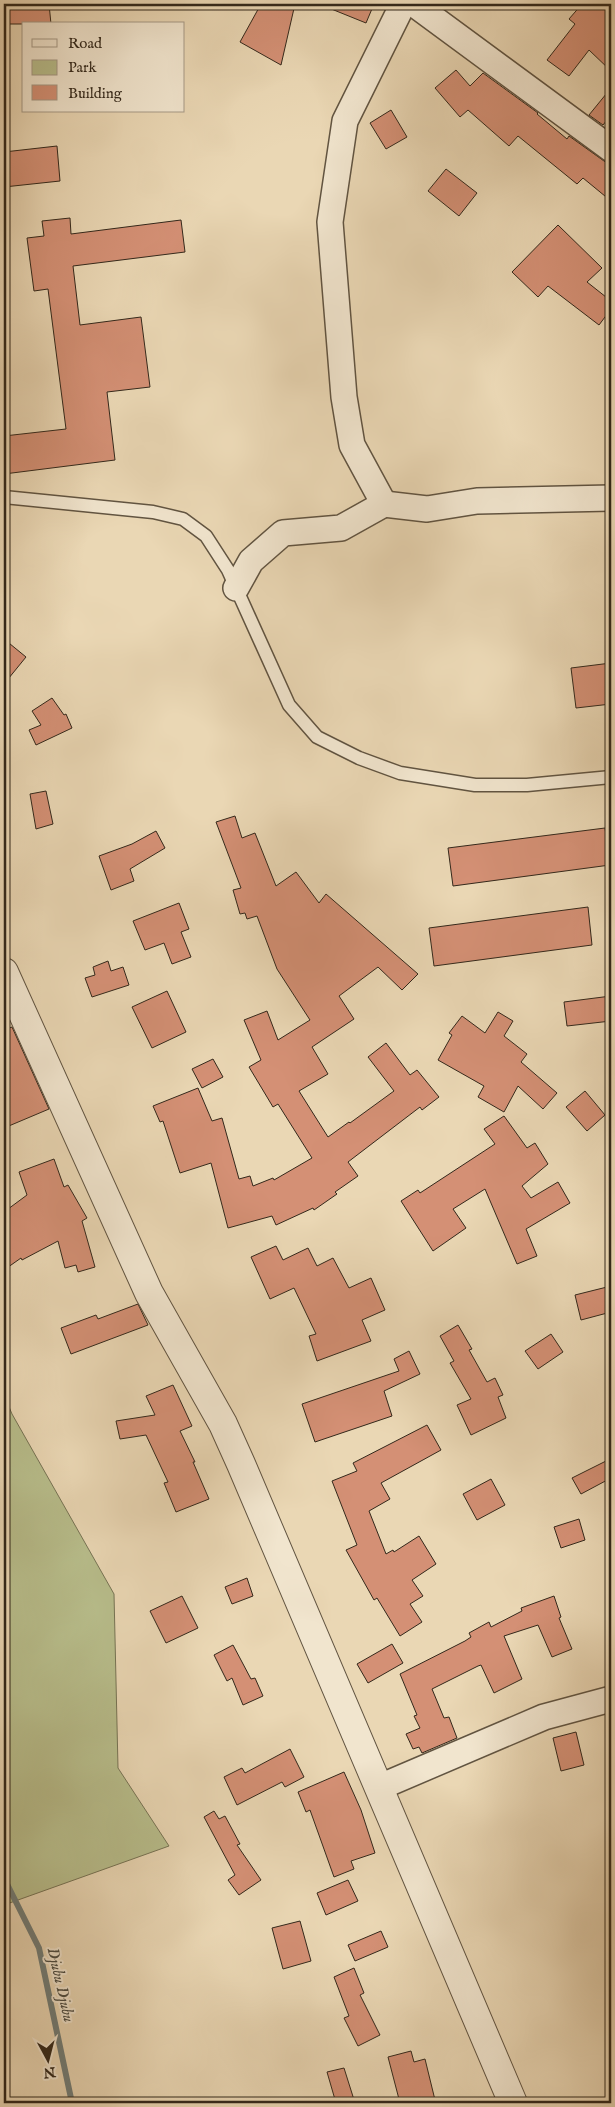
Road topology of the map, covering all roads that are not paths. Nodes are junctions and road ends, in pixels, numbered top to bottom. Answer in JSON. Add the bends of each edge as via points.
{"nodes":[{"id":1,"x":404,"y":4,"type":"edge"},
{"id":2,"x":414,"y":4,"type":"edge"},
{"id":3,"x":610,"y":145,"type":"edge"},
{"id":4,"x":4,"y":497,"type":"edge"},
{"id":5,"x":611,"y":498,"type":"edge"},
{"id":6,"x":384,"y":504,"type":"junction"},
{"id":7,"x":236,"y":588,"type":"junction"},
{"id":8,"x":611,"y":777,"type":"edge"},
{"id":9,"x":4,"y":972,"type":"edge"},
{"id":10,"x":611,"y":1699,"type":"edge"},
{"id":11,"x":380,"y":1787,"type":"junction"},
{"id":12,"x":513,"y":2103,"type":"edge"}],
"edges":[{"from":1,"to":6,"type":"street","via":[[345,121],[330,222],[344,397],[352,445]]},
{"from":2,"to":3,"type":"street"},
{"from":4,"to":7,"type":"lane","via":[[153,512],[183,519],[206,536]]},
{"from":5,"to":6,"type":"street","via":[[477,501],[427,509]]},
{"from":6,"to":7,"type":"street","via":[[341,528],[283,533],[251,561]]},
{"from":7,"to":8,"type":"lane","via":[[288,705],[317,736],[359,758],[400,773],[475,785],[527,786]]},
{"from":9,"to":11,"type":"street","via":[[149,1293],[223,1424]]},
{"from":10,"to":11,"type":"street","via":[[544,1717]]},
{"from":11,"to":12,"type":"street"}]}
